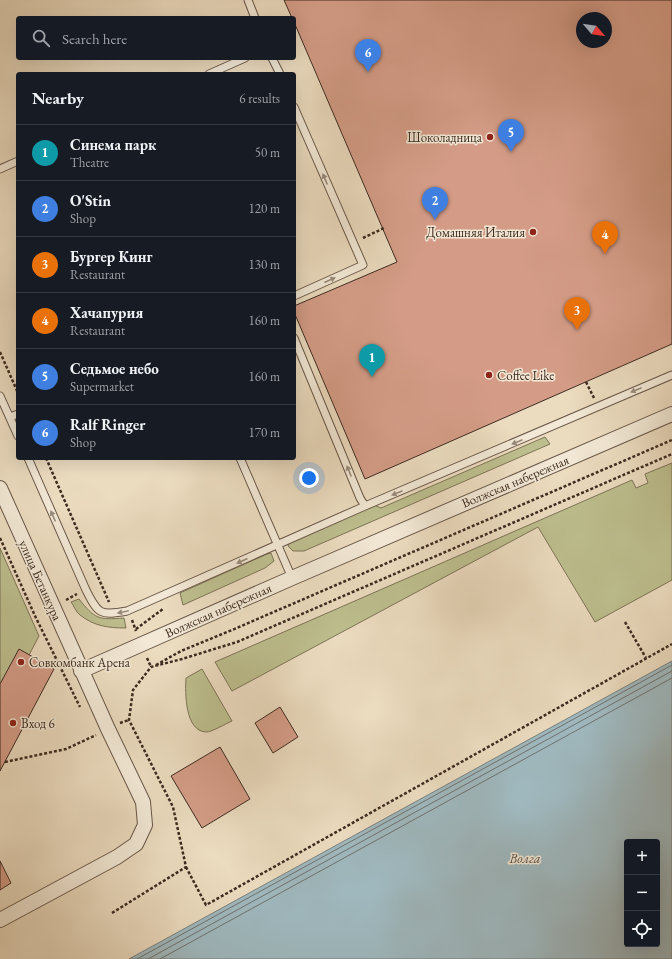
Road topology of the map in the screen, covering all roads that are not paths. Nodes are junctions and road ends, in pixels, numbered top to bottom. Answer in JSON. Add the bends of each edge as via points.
{"nodes":[{"id":1,"x":248,"y":0,"type":"edge"},
{"id":2,"x":254,"y":16,"type":"edge"},
{"id":3,"x":240,"y":60,"type":"edge"},
{"id":4,"x":273,"y":60,"type":"edge"},
{"id":5,"x":214,"y":72,"type":"edge"},
{"id":6,"x":279,"y":72,"type":"edge"},
{"id":7,"x":296,"y":112,"type":"edge"},
{"id":8,"x":16,"y":162,"type":"edge"},
{"id":9,"x":0,"y":169,"type":"edge"},
{"id":10,"x":296,"y":295,"type":"edge"},
{"id":11,"x":296,"y":343,"type":"edge"},
{"id":12,"x":672,"y":375,"type":"edge"},
{"id":13,"x":0,"y":396,"type":"edge"},
{"id":14,"x":672,"y":414,"type":"edge"},
{"id":15,"x":16,"y":415,"type":"edge"},
{"id":16,"x":10,"y":417,"type":"junction"},
{"id":17,"x":16,"y":431,"type":"edge"},
{"id":18,"x":29,"y":460,"type":"edge"},
{"id":19,"x":241,"y":460,"type":"edge"},
{"id":20,"x":0,"y":488,"type":"edge"},
{"id":21,"x":365,"y":506,"type":"junction"},
{"id":22,"x":278,"y":546,"type":"junction"},
{"id":23,"x":292,"y":578,"type":"junction"},
{"id":24,"x":81,"y":671,"type":"junction"},
{"id":25,"x":0,"y":920,"type":"edge"}],
"edges":[{"from":1,"to":2,"type":"lane"},
{"from":3,"to":5,"type":"lane"},
{"from":4,"to":6,"type":"lane"},
{"from":10,"to":7,"type":"lane","one_way":true,"via":[[363,265]]},
{"from":8,"to":9,"type":"lane"},
{"from":21,"to":11,"type":"lane","one_way":true},
{"from":12,"to":21,"type":"lane","one_way":true},
{"from":13,"to":16,"type":"lane"},
{"from":14,"to":23,"type":"street","name":"Волжская набережная"},
{"from":15,"to":16,"type":"lane"},
{"from":16,"to":17,"type":"lane"},
{"from":22,"to":18,"type":"lane","one_way":true,"via":[[127,611],[112,614],[100,612],[86,590]]},
{"from":19,"to":22,"type":"lane"},
{"from":20,"to":24,"type":"street","name":"улица Бетанкура"},
{"from":21,"to":22,"type":"lane"},
{"from":22,"to":23,"type":"lane"},
{"from":23,"to":24,"type":"street","name":"Волжская набережная"},
{"from":24,"to":25,"type":"street","via":[[144,802],[145,826],[136,844],[117,857]]}]}
